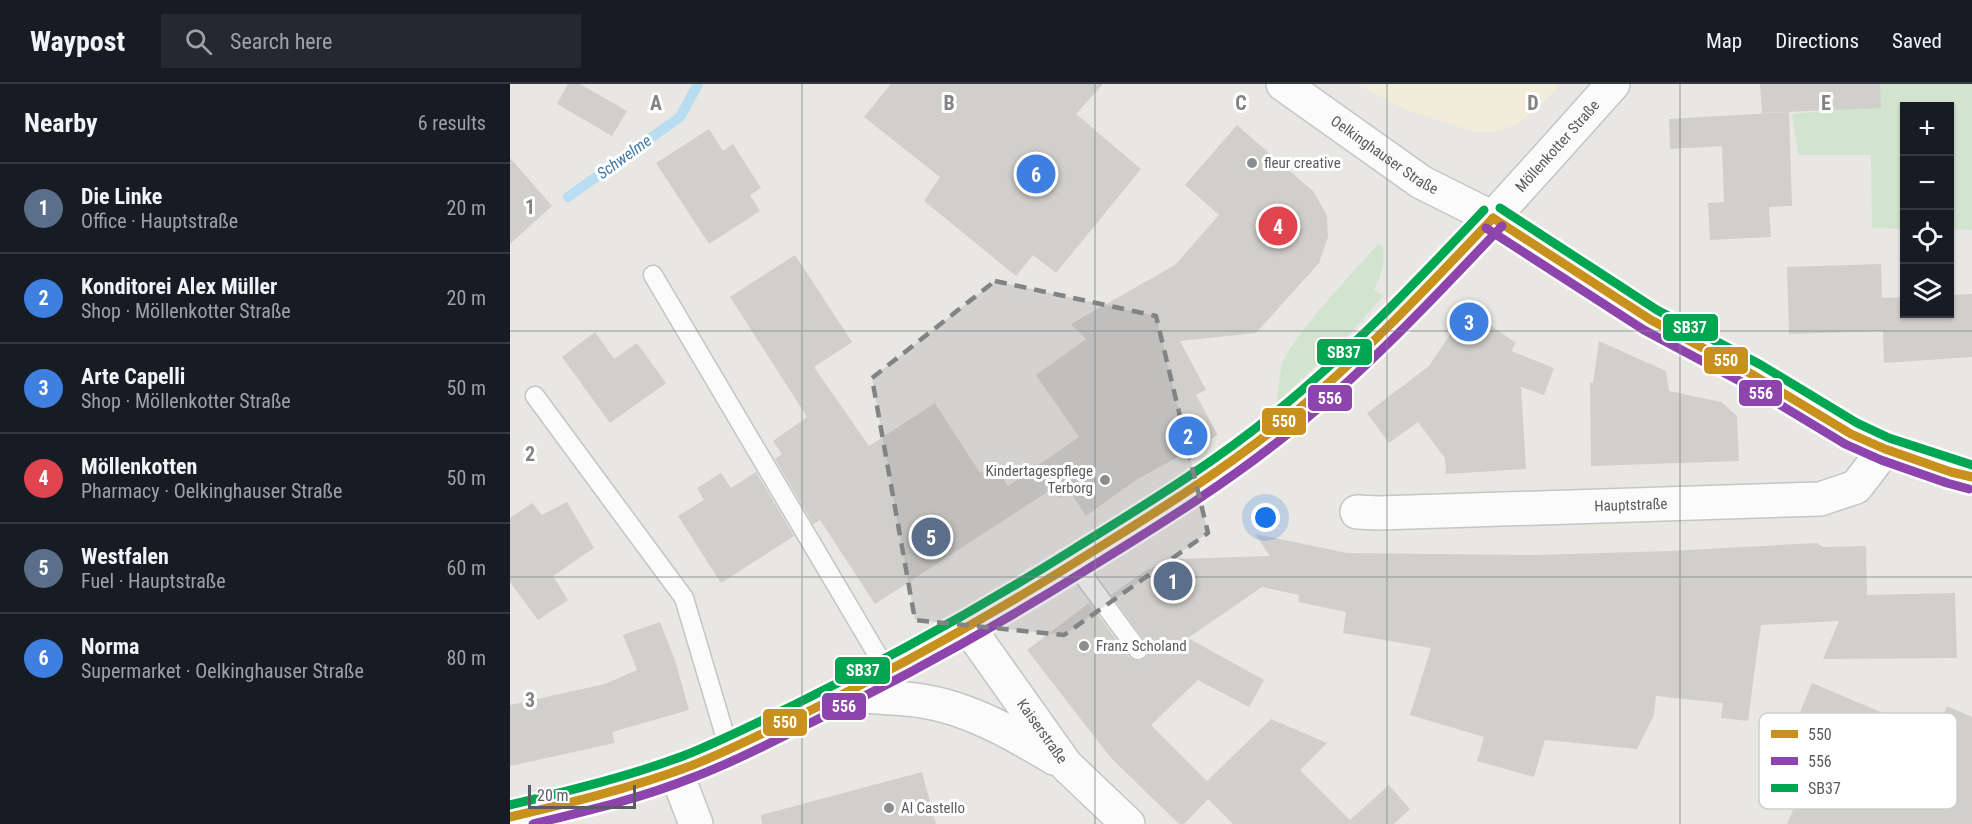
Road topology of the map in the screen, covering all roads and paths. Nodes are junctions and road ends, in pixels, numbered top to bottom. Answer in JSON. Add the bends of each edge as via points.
{"nodes":[{"id":1,"x":1283,"y":84,"type":"edge"},
{"id":2,"x":1612,"y":84,"type":"edge"},
{"id":3,"x":1493,"y":218,"type":"junction"},
{"id":4,"x":653,"y":275,"type":"dead end"},
{"id":5,"x":535,"y":396,"type":"dead end"},
{"id":6,"x":1885,"y":449,"type":"junction"},
{"id":7,"x":1972,"y":477,"type":"edge"},
{"id":8,"x":1357,"y":512,"type":"dead end"},
{"id":9,"x":1074,"y":563,"type":"junction"},
{"id":10,"x":968,"y":627,"type":"junction"},
{"id":11,"x":1138,"y":650,"type":"dead end"},
{"id":12,"x":887,"y":671,"type":"junction"},
{"id":13,"x":842,"y":695,"type":"junction"},
{"id":14,"x":729,"y":749,"type":"junction"},
{"id":15,"x":1066,"y":765,"type":"junction"},
{"id":16,"x":676,"y":772,"type":"junction"},
{"id":17,"x":510,"y":817,"type":"edge"},
{"id":18,"x":696,"y":824,"type":"edge"},
{"id":19,"x":1128,"y":824,"type":"edge"}],
"edges":[{"from":1,"to":3,"type":"main road","name":"Oelkinghauser Straße","via":[[1421,182]]},
{"from":2,"to":3,"type":"main road","name":"Möllenkotter Straße"},
{"from":3,"to":6,"type":"main road","via":[[1651,320],[1851,434]]},
{"from":3,"to":9,"type":"main road","name":"Möllenkotter Straße","via":[[1417,298],[1272,431],[1212,475]]},
{"from":4,"to":12,"type":"lane"},
{"from":5,"to":14,"type":"lane","via":[[684,598]]},
{"from":6,"to":7,"type":"main road"},
{"from":6,"to":8,"type":"main road","name":"Hauptstraße","via":[[1856,486],[1820,499]]},
{"from":9,"to":10,"type":"main road"},
{"from":9,"to":11,"type":"lane"},
{"from":10,"to":12,"type":"main road"},
{"from":10,"to":15,"type":"main road","name":"Kaiserstraße"},
{"from":12,"to":13,"type":"main road"},
{"from":13,"to":14,"type":"main road"},
{"from":13,"to":15,"type":"main road","via":[[922,701],[962,712],[1014,734]]},
{"from":14,"to":16,"type":"main road"},
{"from":15,"to":19,"type":"main road","name":"Kaiserstraße"},
{"from":16,"to":17,"type":"main road","via":[[597,797]]},
{"from":16,"to":18,"type":"main road"}]}
